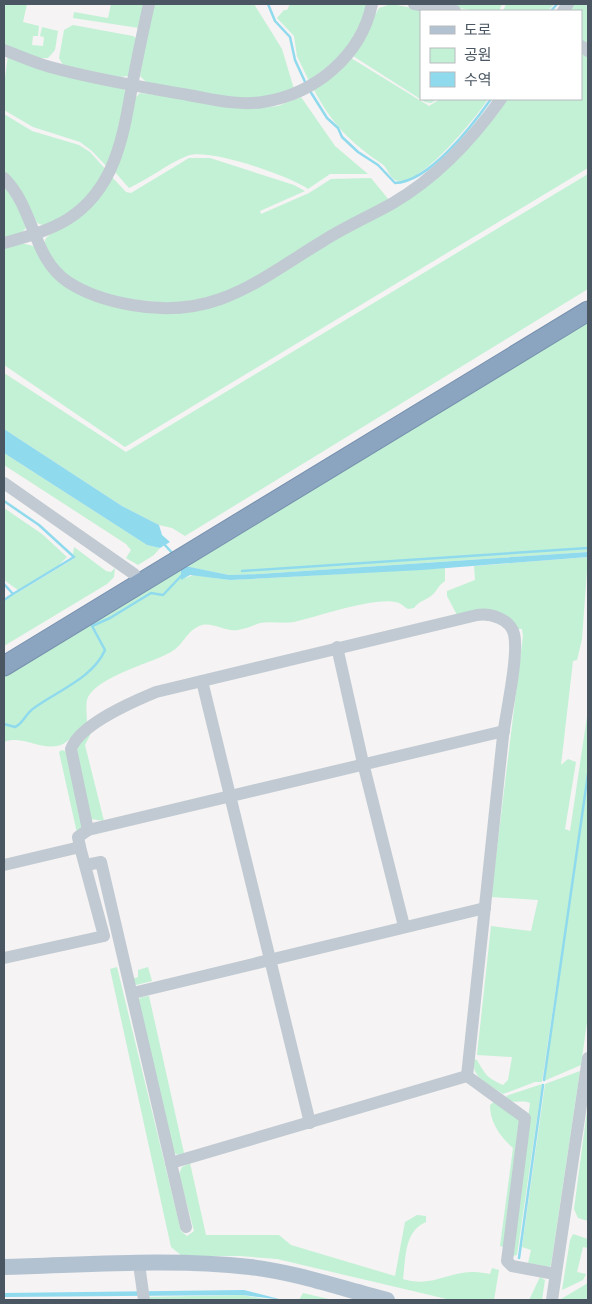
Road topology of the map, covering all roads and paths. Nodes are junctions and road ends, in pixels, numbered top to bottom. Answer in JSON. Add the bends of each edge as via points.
{"nodes":[{"id":1,"x":149,"y":4,"type":"edge"},
{"id":2,"x":372,"y":4,"type":"edge"},
{"id":3,"x":414,"y":4,"type":"edge"},
{"id":4,"x":449,"y":10,"type":"edge"},
{"id":5,"x":4,"y":50,"type":"edge"},
{"id":6,"x":133,"y":85,"type":"junction"},
{"id":7,"x":500,"y":100,"type":"edge"},
{"id":8,"x":4,"y":178,"type":"edge"},
{"id":9,"x":36,"y":233,"type":"junction"},
{"id":10,"x":4,"y":243,"type":"edge"},
{"id":11,"x":588,"y":300,"type":"edge"},
{"id":12,"x":588,"y":311,"type":"edge"},
{"id":13,"x":4,"y":482,"type":"edge"},
{"id":14,"x":185,"y":550,"type":"junction"},
{"id":15,"x":165,"y":561,"type":"junction"},
{"id":16,"x":134,"y":574,"type":"junction"},
{"id":17,"x":337,"y":647,"type":"junction"},
{"id":18,"x":4,"y":653,"type":"edge"},
{"id":19,"x":4,"y":666,"type":"edge"},
{"id":20,"x":202,"y":681,"type":"junction"},
{"id":21,"x":504,"y":731,"type":"junction"},
{"id":22,"x":363,"y":764,"type":"junction"},
{"id":23,"x":229,"y":796,"type":"junction"},
{"id":24,"x":88,"y":830,"type":"junction"},
{"id":25,"x":80,"y":847,"type":"junction"},
{"id":26,"x":4,"y":865,"type":"edge"},
{"id":27,"x":86,"y":865,"type":"junction"},
{"id":28,"x":485,"y":908,"type":"junction"},
{"id":29,"x":404,"y":926,"type":"junction"},
{"id":30,"x":4,"y":958,"type":"edge"},
{"id":31,"x":268,"y":960,"type":"junction"},
{"id":32,"x":133,"y":993,"type":"junction"},
{"id":33,"x":588,"y":1058,"type":"edge"},
{"id":34,"x":467,"y":1076,"type":"junction"},
{"id":35,"x":310,"y":1123,"type":"junction"},
{"id":36,"x":171,"y":1163,"type":"junction"},
{"id":37,"x":186,"y":1227,"type":"dead end"},
{"id":38,"x":139,"y":1264,"type":"junction"},
{"id":39,"x":4,"y":1267,"type":"edge"},
{"id":40,"x":555,"y":1274,"type":"junction"},
{"id":41,"x":144,"y":1296,"type":"edge"},
{"id":42,"x":387,"y":1300,"type":"edge"},
{"id":43,"x":552,"y":1300,"type":"edge"}],
"edges":[{"from":1,"to":6,"type":"street"},
{"from":2,"to":6,"type":"street","via":[[365,27],[347,55],[331,72],[308,87],[277,100],[242,103]]},
{"from":3,"to":4,"type":"street"},
{"from":5,"to":6,"type":"street","via":[[53,68]]},
{"from":6,"to":9,"type":"street","via":[[123,139],[100,189],[68,219]]},
{"from":7,"to":9,"type":"street","via":[[473,135],[428,179],[263,280],[213,302],[191,307],[157,308],[96,297],[55,271],[42,254]]},
{"from":8,"to":9,"type":"street","via":[[20,199]]},
{"from":9,"to":10,"type":"street"},
{"from":11,"to":14,"type":"highway"},
{"from":12,"to":14,"type":"highway"},
{"from":13,"to":16,"type":"street"},
{"from":14,"to":15,"type":"highway"},
{"from":15,"to":16,"type":"highway"},
{"from":15,"to":19,"type":"highway"},
{"from":16,"to":18,"type":"highway"},
{"from":17,"to":20,"type":"street"},
{"from":17,"to":21,"type":"street","via":[[477,615],[486,614],[503,620],[514,633],[515,648]]},
{"from":17,"to":22,"type":"street"},
{"from":20,"to":23,"type":"street"},
{"from":20,"to":24,"type":"street","via":[[156,692],[136,701],[82,732],[74,740],[71,749]]},
{"from":21,"to":22,"type":"street"},
{"from":21,"to":28,"type":"street"},
{"from":22,"to":23,"type":"street"},
{"from":22,"to":29,"type":"street"},
{"from":23,"to":24,"type":"street"},
{"from":23,"to":31,"type":"street"},
{"from":24,"to":25,"type":"street","via":[[78,837]]},
{"from":25,"to":26,"type":"street"},
{"from":25,"to":27,"type":"street"},
{"from":27,"to":30,"type":"street","via":[[104,936]]},
{"from":27,"to":32,"type":"street","via":[[100,862]]},
{"from":28,"to":29,"type":"street"},
{"from":28,"to":34,"type":"street"},
{"from":29,"to":31,"type":"street"},
{"from":31,"to":32,"type":"street"},
{"from":31,"to":35,"type":"street"},
{"from":32,"to":36,"type":"street"},
{"from":33,"to":40,"type":"street"},
{"from":34,"to":35,"type":"street"},
{"from":34,"to":40,"type":"street","via":[[525,1118],[507,1261],[517,1267]]},
{"from":35,"to":36,"type":"street"},
{"from":36,"to":37,"type":"street"},
{"from":38,"to":39,"type":"main road"},
{"from":38,"to":41,"type":"street"},
{"from":38,"to":42,"type":"main road","via":[[215,1264],[253,1268]]},
{"from":40,"to":43,"type":"street"}]}
